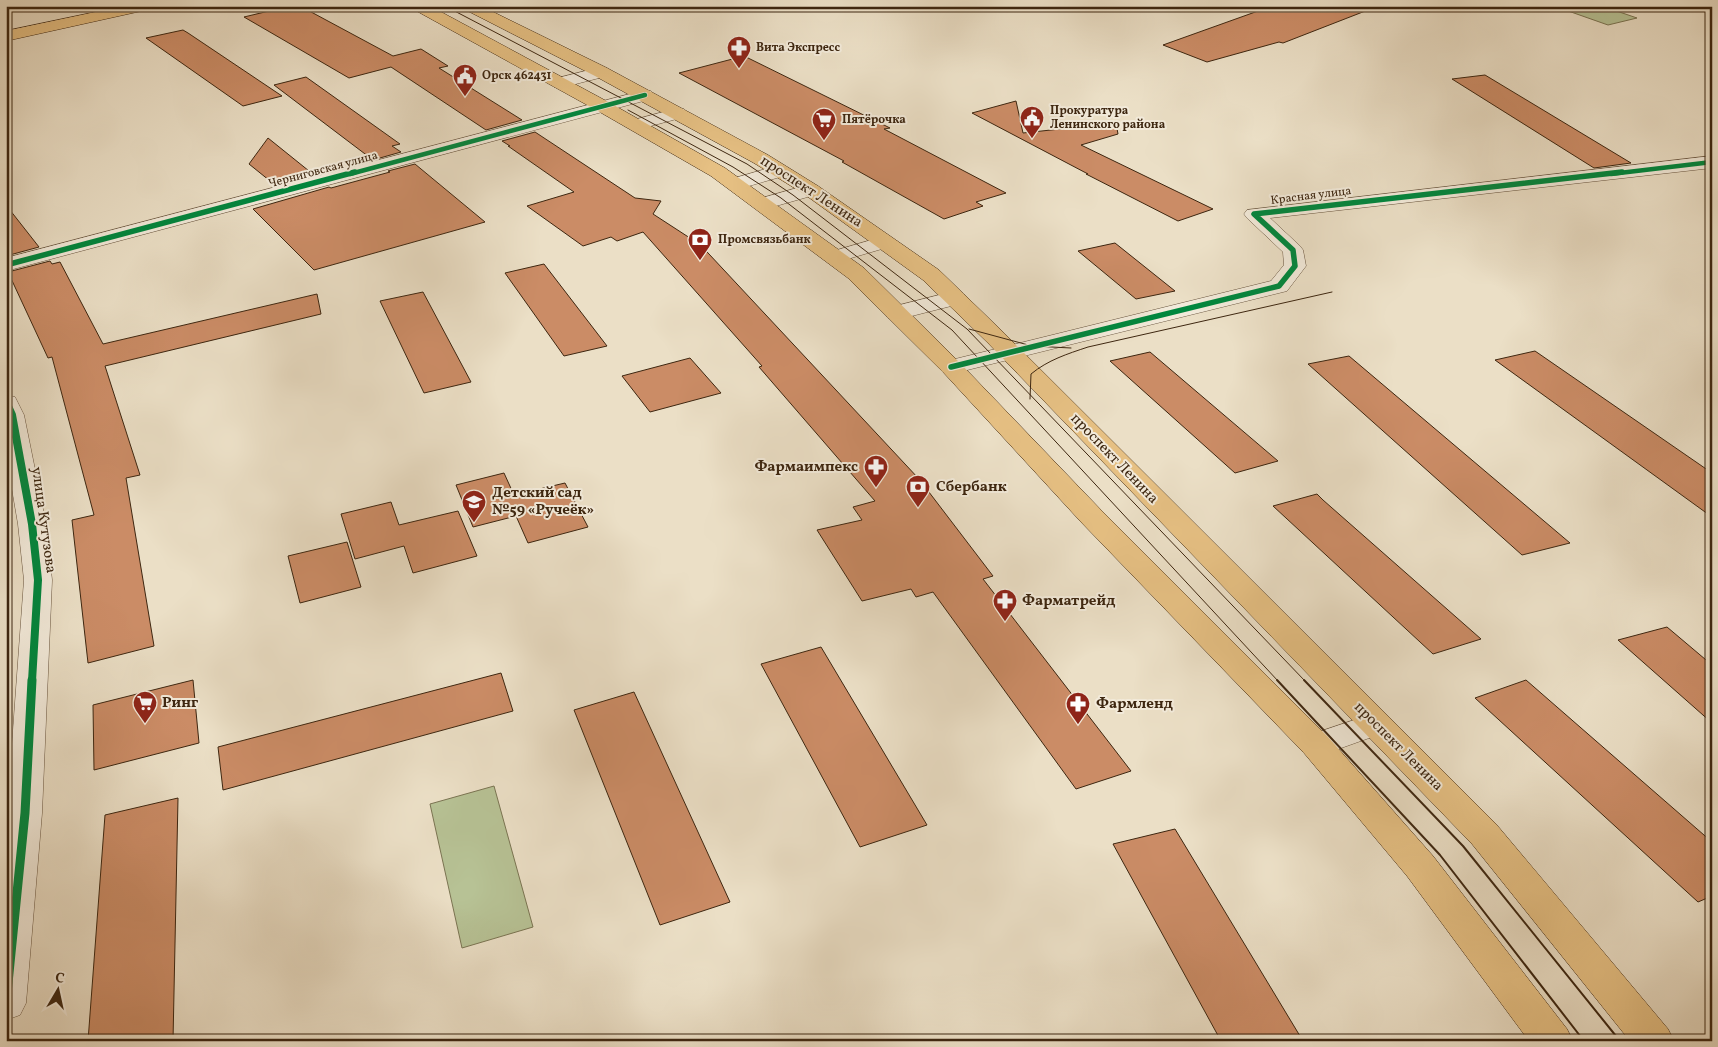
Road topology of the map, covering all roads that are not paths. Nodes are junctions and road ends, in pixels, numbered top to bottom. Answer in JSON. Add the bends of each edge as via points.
{"nodes":[{"id":1,"x":146,"y":6,"type":"edge"},
{"id":2,"x":418,"y":6,"type":"edge"},
{"id":3,"x":469,"y":6,"type":"edge"},
{"id":4,"x":6,"y":36,"type":"edge"},
{"id":5,"x":601,"y":72,"type":"junction"},
{"id":6,"x":560,"y":83,"type":"junction"},
{"id":7,"x":645,"y":95,"type":"junction"},
{"id":8,"x":604,"y":107,"type":"junction"},
{"id":9,"x":678,"y":113,"type":"junction"},
{"id":10,"x":636,"y":125,"type":"junction"},
{"id":11,"x":1712,"y":162,"type":"edge"},
{"id":12,"x":780,"y":171,"type":"junction"},
{"id":13,"x":735,"y":184,"type":"junction"},
{"id":14,"x":811,"y":190,"type":"junction"},
{"id":15,"x":762,"y":204,"type":"junction"},
{"id":16,"x":885,"y":242,"type":"junction"},
{"id":17,"x":834,"y":257,"type":"junction"},
{"id":18,"x":6,"y":265,"type":"edge"},
{"id":19,"x":955,"y":298,"type":"junction"},
{"id":20,"x":896,"y":312,"type":"junction"},
{"id":21,"x":1010,"y":352,"type":"junction"},
{"id":22,"x":951,"y":367,"type":"junction"},
{"id":23,"x":6,"y":402,"type":"edge"},
{"id":24,"x":1375,"y":724,"type":"junction"},
{"id":25,"x":1316,"y":745,"type":"junction"},
{"id":26,"x":6,"y":1003,"type":"edge"},
{"id":27,"x":1553,"y":1041,"type":"edge"},
{"id":28,"x":1654,"y":1041,"type":"edge"}],
"edges":[{"from":1,"to":4,"type":"main road"},
{"from":2,"to":6,"type":"main road"},
{"from":3,"to":5,"type":"main road","name":"проспект Ленина"},
{"from":5,"to":6,"type":"street"},
{"from":5,"to":7,"type":"main road","name":"проспект Ленина"},
{"from":6,"to":8,"type":"main road"},
{"from":7,"to":8,"type":"street","name":"Черниговская улица"},
{"from":7,"to":9,"type":"main road","name":"проспект Ленина"},
{"from":8,"to":10,"type":"main road"},
{"from":8,"to":18,"type":"street","name":"Черниговская улица"},
{"from":9,"to":10,"type":"street"},
{"from":9,"to":12,"type":"main road","name":"проспект Ленина"},
{"from":10,"to":13,"type":"main road"},
{"from":11,"to":21,"type":"street","name":"Красная улица","via":[[1254,214],[1293,250],[1295,266],[1279,286]]},
{"from":12,"to":13,"type":"street"},
{"from":12,"to":14,"type":"main road","name":"проспект Ленина"},
{"from":13,"to":15,"type":"main road"},
{"from":14,"to":15,"type":"street"},
{"from":14,"to":16,"type":"main road","name":"проспект Ленина"},
{"from":15,"to":17,"type":"main road"},
{"from":16,"to":17,"type":"street"},
{"from":16,"to":19,"type":"main road","name":"проспект Ленина","via":[[931,275]]},
{"from":17,"to":20,"type":"main road","via":[[856,273]]},
{"from":19,"to":20,"type":"street"},
{"from":19,"to":21,"type":"main road","name":"проспект Ленина"},
{"from":20,"to":22,"type":"main road"},
{"from":21,"to":22,"type":"street","name":"Красная улица"},
{"from":21,"to":24,"type":"main road","name":"проспект Ленина"},
{"from":22,"to":25,"type":"main road","via":[[1091,516]]},
{"from":23,"to":26,"type":"street","name":"улица Кутузова","via":[[12,416],[32,524],[38,580],[25,813]]},
{"from":24,"to":25,"type":"street"},
{"from":24,"to":28,"type":"main road","name":"проспект Ленина","via":[[1484,834]]},
{"from":25,"to":27,"type":"main road","via":[[1420,866]]}]}
